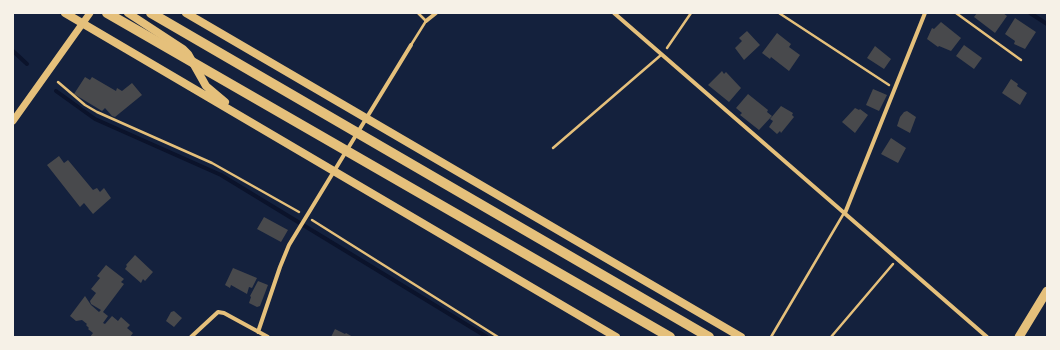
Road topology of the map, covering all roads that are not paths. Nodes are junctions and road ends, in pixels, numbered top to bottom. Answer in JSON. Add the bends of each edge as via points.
{"nodes":[{"id":1,"x":66,"y":13,"type":"edge"},
{"id":2,"x":90,"y":13,"type":"edge"},
{"id":3,"x":106,"y":13,"type":"edge"},
{"id":4,"x":128,"y":13,"type":"edge"},
{"id":5,"x":151,"y":13,"type":"edge"},
{"id":6,"x":186,"y":13,"type":"edge"},
{"id":7,"x":418,"y":13,"type":"edge"},
{"id":8,"x":436,"y":13,"type":"edge"},
{"id":9,"x":614,"y":13,"type":"edge"},
{"id":10,"x":925,"y":13,"type":"edge"},
{"id":11,"x":956,"y":13,"type":"edge"},
{"id":12,"x":426,"y":21,"type":"junction"},
{"id":13,"x":83,"y":23,"type":"junction"},
{"id":14,"x":411,"y":45,"type":"joint"},
{"id":15,"x":661,"y":55,"type":"junction"},
{"id":16,"x":1021,"y":60,"type":"dead end"},
{"id":17,"x":366,"y":119,"type":"junction"},
{"id":18,"x":13,"y":121,"type":"edge"},
{"id":19,"x":256,"y":125,"type":"junction"},
{"id":20,"x":553,"y":148,"type":"dead end"},
{"id":21,"x":335,"y":171,"type":"junction"},
{"id":22,"x":845,"y":213,"type":"junction"},
{"id":23,"x":1047,"y":292,"type":"edge"},
{"id":24,"x":258,"y":332,"type":"junction"},
{"id":25,"x":191,"y":337,"type":"edge"},
{"id":26,"x":268,"y":337,"type":"edge"},
{"id":27,"x":616,"y":337,"type":"edge"},
{"id":28,"x":670,"y":337,"type":"edge"},
{"id":29,"x":709,"y":337,"type":"edge"},
{"id":30,"x":741,"y":337,"type":"edge"},
{"id":31,"x":771,"y":337,"type":"edge"},
{"id":32,"x":987,"y":337,"type":"edge"},
{"id":33,"x":1019,"y":337,"type":"edge"}],
"edges":[{"from":1,"to":13,"type":"main road"},
{"from":2,"to":13,"type":"street"},
{"from":3,"to":28,"type":"highway"},
{"from":4,"to":19,"type":"main road","via":[[183,49],[206,86]]},
{"from":5,"to":29,"type":"highway"},
{"from":6,"to":17,"type":"main road"},
{"from":7,"to":12,"type":"lane"},
{"from":8,"to":12,"type":"street"},
{"from":9,"to":15,"type":"street"},
{"from":10,"to":22,"type":"street"},
{"from":11,"to":16,"type":"lane"},
{"from":12,"to":14,"type":"lane"},
{"from":13,"to":18,"type":"street"},
{"from":13,"to":19,"type":"main road"},
{"from":14,"to":17,"type":"street"},
{"from":15,"to":20,"type":"lane"},
{"from":15,"to":22,"type":"street"},
{"from":17,"to":21,"type":"street"},
{"from":17,"to":30,"type":"main road"},
{"from":19,"to":21,"type":"main road"},
{"from":21,"to":24,"type":"street","via":[[289,245]]},
{"from":21,"to":27,"type":"main road"},
{"from":22,"to":31,"type":"lane"},
{"from":22,"to":32,"type":"street"},
{"from":23,"to":33,"type":"highway"},
{"from":24,"to":25,"type":"street","via":[[218,312]]},
{"from":24,"to":26,"type":"street"}]}
